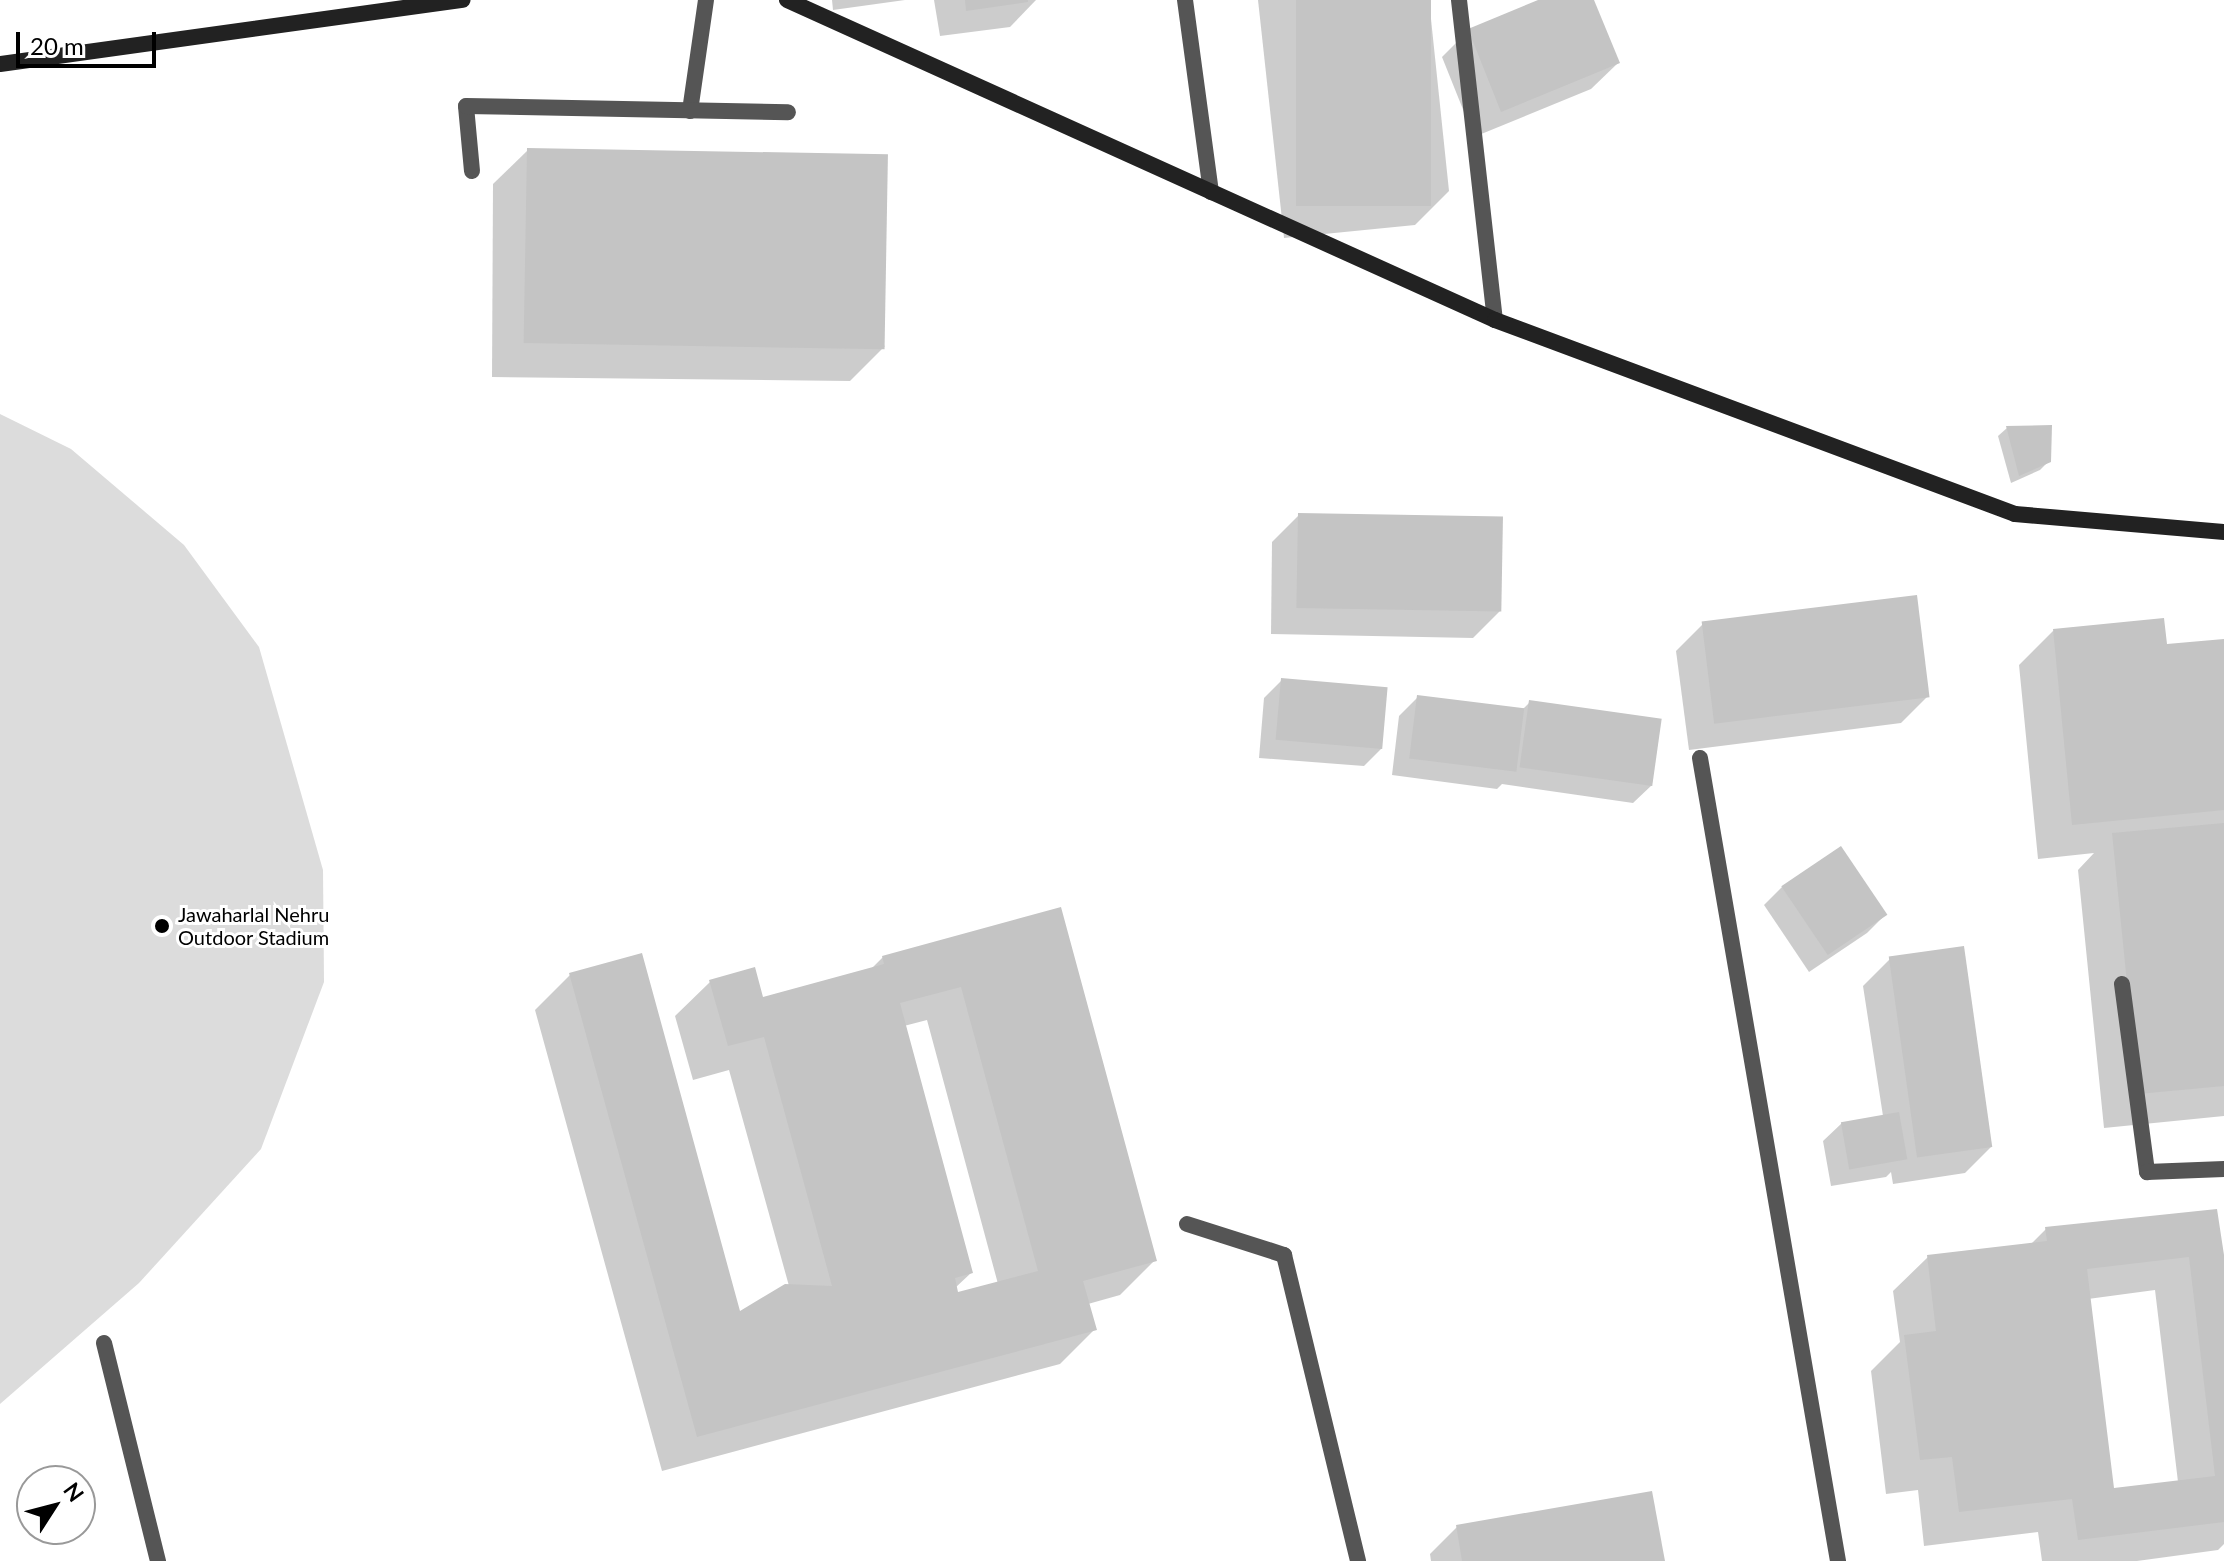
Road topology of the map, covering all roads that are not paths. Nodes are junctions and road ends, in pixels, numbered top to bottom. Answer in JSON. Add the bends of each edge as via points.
{"nodes":[{"id":1,"x":463,"y":0,"type":"edge"},
{"id":2,"x":706,"y":0,"type":"edge"},
{"id":3,"x":787,"y":0,"type":"edge"},
{"id":4,"x":1185,"y":0,"type":"edge"},
{"id":5,"x":1459,"y":0,"type":"edge"},
{"id":6,"x":0,"y":64,"type":"edge"},
{"id":7,"x":690,"y":111,"type":"junction"},
{"id":8,"x":788,"y":112,"type":"dead end"},
{"id":9,"x":472,"y":171,"type":"dead end"},
{"id":10,"x":1211,"y":192,"type":"junction"},
{"id":11,"x":1495,"y":320,"type":"junction"},
{"id":12,"x":2224,"y":532,"type":"edge"},
{"id":13,"x":1700,"y":758,"type":"dead end"},
{"id":14,"x":2122,"y":984,"type":"dead end"},
{"id":15,"x":2224,"y":1169,"type":"edge"},
{"id":16,"x":1187,"y":1224,"type":"dead end"},
{"id":17,"x":104,"y":1343,"type":"dead end"},
{"id":18,"x":158,"y":1561,"type":"edge"},
{"id":19,"x":1358,"y":1561,"type":"edge"},
{"id":20,"x":1838,"y":1561,"type":"edge"}],
"edges":[{"from":1,"to":6,"type":"street"},
{"from":2,"to":7,"type":"street"},
{"from":3,"to":10,"type":"street"},
{"from":4,"to":10,"type":"street"},
{"from":5,"to":11,"type":"street"},
{"from":7,"to":8,"type":"street"},
{"from":7,"to":9,"type":"street","via":[[466,106]]},
{"from":10,"to":11,"type":"street"},
{"from":11,"to":12,"type":"street","via":[[2015,514]]},
{"from":13,"to":20,"type":"street"},
{"from":14,"to":15,"type":"street","via":[[2147,1172]]},
{"from":16,"to":19,"type":"street","via":[[1284,1255]]},
{"from":17,"to":18,"type":"street"}]}
